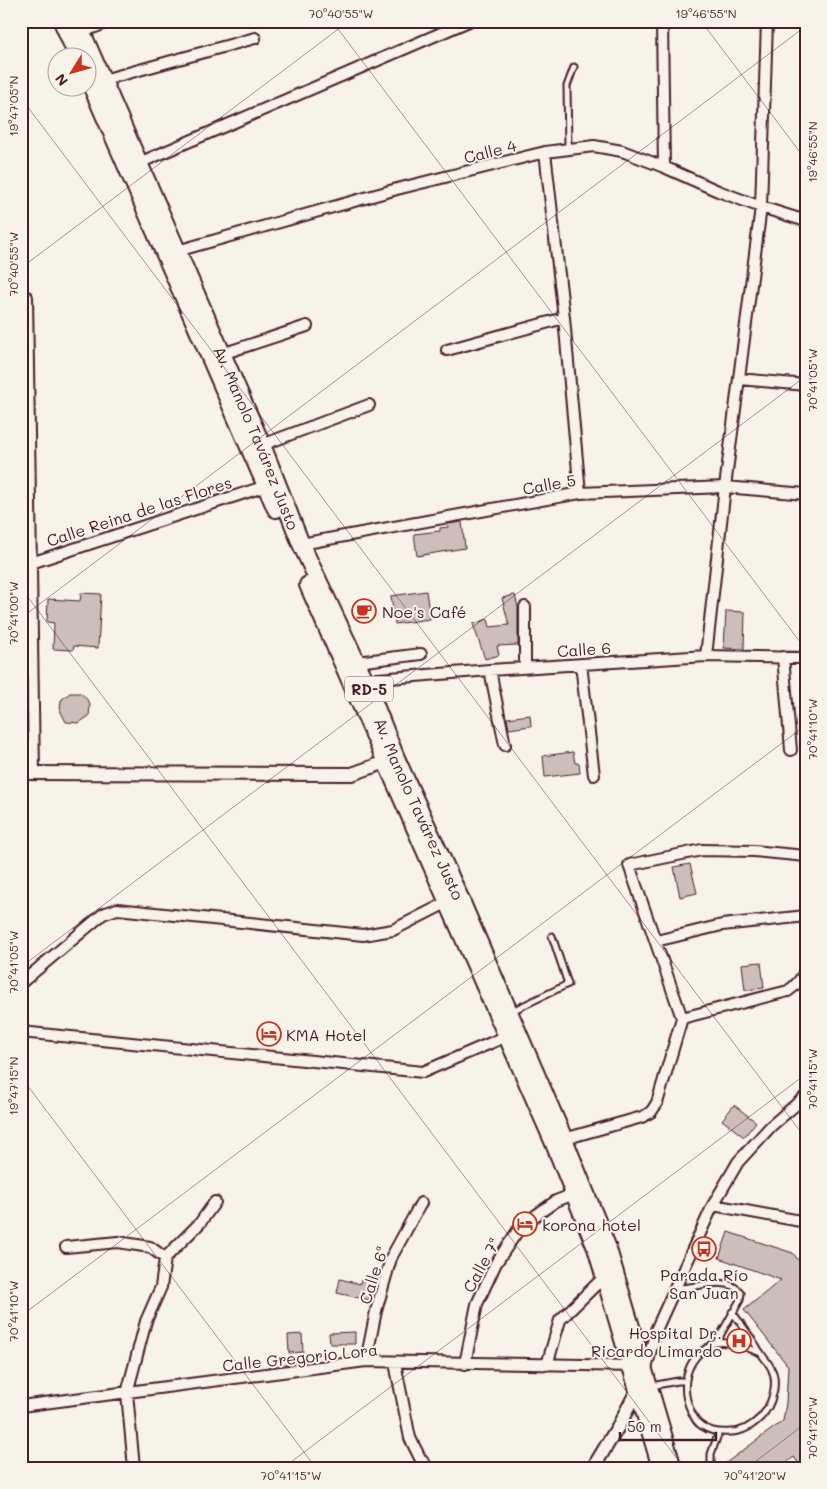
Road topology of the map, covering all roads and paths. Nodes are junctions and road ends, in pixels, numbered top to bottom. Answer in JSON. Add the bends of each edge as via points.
{"nodes":[{"id":1,"x":62,"y":21,"type":"edge"},
{"id":2,"x":111,"y":21,"type":"edge"},
{"id":3,"x":469,"y":21,"type":"edge"},
{"id":4,"x":662,"y":21,"type":"edge"},
{"id":5,"x":767,"y":21,"type":"edge"},
{"id":6,"x":80,"y":26,"type":"edge"},
{"id":7,"x":255,"y":38,"type":"dead end"},
{"id":8,"x":74,"y":48,"type":"edge"},
{"id":9,"x":86,"y":48,"type":"edge"},
{"id":10,"x":574,"y":67,"type":"dead end"},
{"id":11,"x":98,"y":78,"type":"edge"},
{"id":12,"x":98,"y":85,"type":"edge"},
{"id":13,"x":98,"y":86,"type":"edge"},
{"id":14,"x":568,"y":149,"type":"junction"},
{"id":15,"x":545,"y":152,"type":"junction"},
{"id":16,"x":138,"y":164,"type":"junction"},
{"id":17,"x":664,"y":167,"type":"junction"},
{"id":18,"x":761,"y":207,"type":"junction"},
{"id":19,"x":806,"y":221,"type":"edge"},
{"id":20,"x":177,"y":251,"type":"junction"},
{"id":21,"x":27,"y":297,"type":"dead end"},
{"id":22,"x":564,"y":318,"type":"junction"},
{"id":23,"x":307,"y":326,"type":"dead end"},
{"id":24,"x":447,"y":350,"type":"dead end"},
{"id":25,"x":222,"y":354,"type":"junction"},
{"id":26,"x":738,"y":379,"type":"junction"},
{"id":27,"x":806,"y":385,"type":"edge"},
{"id":28,"x":369,"y":405,"type":"dead end"},
{"id":29,"x":25,"y":409,"type":"edge"},
{"id":30,"x":262,"y":445,"type":"junction"},
{"id":31,"x":266,"y":486,"type":"junction"},
{"id":32,"x":725,"y":487,"type":"junction"},
{"id":33,"x":580,"y":493,"type":"junction"},
{"id":34,"x":806,"y":494,"type":"edge"},
{"id":35,"x":301,"y":544,"type":"junction"},
{"id":36,"x":26,"y":563,"type":"edge"},
{"id":37,"x":525,"y":608,"type":"dead end"},
{"id":38,"x":421,"y":654,"type":"dead end"},
{"id":39,"x":706,"y":656,"type":"junction"},
{"id":40,"x":783,"y":657,"type":"junction"},
{"id":41,"x":806,"y":658,"type":"edge"},
{"id":42,"x":357,"y":662,"type":"junction"},
{"id":43,"x":581,"y":664,"type":"junction"},
{"id":44,"x":525,"y":668,"type":"junction"},
{"id":45,"x":490,"y":670,"type":"junction"},
{"id":46,"x":365,"y":680,"type":"junction"},
{"id":47,"x":505,"y":745,"type":"dead end"},
{"id":48,"x":791,"y":750,"type":"dead end"},
{"id":49,"x":391,"y":760,"type":"junction"},
{"id":50,"x":28,"y":773,"type":"edge"},
{"id":51,"x":594,"y":776,"type":"dead end"},
{"id":52,"x":806,"y":856,"type":"edge"},
{"id":53,"x":448,"y":902,"type":"junction"},
{"id":54,"x":806,"y":916,"type":"edge"},
{"id":55,"x":552,"y":936,"type":"dead end"},
{"id":56,"x":656,"y":941,"type":"junction"},
{"id":57,"x":806,"y":969,"type":"edge"},
{"id":58,"x":21,"y":983,"type":"edge"},
{"id":59,"x":509,"y":1012,"type":"junction"},
{"id":60,"x":682,"y":1018,"type":"junction"},
{"id":61,"x":21,"y":1032,"type":"edge"},
{"id":62,"x":507,"y":1036,"type":"junction"},
{"id":63,"x":806,"y":1096,"type":"edge"},
{"id":64,"x":564,"y":1139,"type":"junction"},
{"id":65,"x":579,"y":1192,"type":"junction"},
{"id":66,"x":216,"y":1202,"type":"dead end"},
{"id":67,"x":421,"y":1204,"type":"dead end"},
{"id":68,"x":713,"y":1205,"type":"junction"},
{"id":69,"x":806,"y":1222,"type":"edge"},
{"id":70,"x":66,"y":1247,"type":"dead end"},
{"id":71,"x":164,"y":1258,"type":"junction"},
{"id":72,"x":604,"y":1277,"type":"junction"},
{"id":73,"x":676,"y":1288,"type":"junction"},
{"id":74,"x":732,"y":1312,"type":"junction"},
{"id":75,"x":716,"y":1343,"type":"junction"},
{"id":76,"x":761,"y":1353,"type":"junction"},
{"id":77,"x":366,"y":1362,"type":"junction"},
{"id":78,"x":395,"y":1363,"type":"junction"},
{"id":79,"x":465,"y":1364,"type":"junction"},
{"id":80,"x":547,"y":1365,"type":"junction"},
{"id":81,"x":642,"y":1376,"type":"junction"},
{"id":82,"x":685,"y":1381,"type":"junction"},
{"id":83,"x":127,"y":1392,"type":"junction"},
{"id":84,"x":21,"y":1406,"type":"edge"},
{"id":85,"x":719,"y":1432,"type":"junction"},
{"id":86,"x":134,"y":1468,"type":"edge"},
{"id":87,"x":428,"y":1468,"type":"edge"},
{"id":88,"x":593,"y":1468,"type":"edge"},
{"id":89,"x":661,"y":1468,"type":"edge"},
{"id":90,"x":673,"y":1468,"type":"edge"},
{"id":91,"x":711,"y":1468,"type":"edge"}],
"edges":[{"from":1,"to":8,"type":"main road"},
{"from":2,"to":6,"type":"street"},
{"from":3,"to":16,"type":"street"},
{"from":4,"to":17,"type":"street"},
{"from":5,"to":18,"type":"street"},
{"from":6,"to":9,"type":"main road","name":"Av. Manolo Tavárez Justo","number":"RD-5"},
{"from":7,"to":11,"type":"street"},
{"from":10,"to":14,"type":"lane","via":[[568,86]]},
{"from":12,"to":16,"type":"main road","name":"Av. Manolo Tavárez Justo","number":"RD-5"},
{"from":13,"to":31,"type":"main road","name":"Av. Manolo Tavárez Justo","number":"RD-5"},
{"from":14,"to":15,"type":"street","name":"Calle 4"},
{"from":14,"to":17,"type":"street","name":"Calle 4","via":[[594,146]]},
{"from":15,"to":20,"type":"street","name":"Calle 4","via":[[397,189]]},
{"from":15,"to":22,"type":"street"},
{"from":16,"to":20,"type":"main road","name":"Av. Manolo Tavárez Justo","number":"RD-5"},
{"from":17,"to":18,"type":"street","name":"Calle 4"},
{"from":18,"to":19,"type":"street","name":"Calle 4"},
{"from":18,"to":26,"type":"street"},
{"from":20,"to":25,"type":"main road","name":"Av. Manolo Tavárez Justo","number":"RD-5"},
{"from":21,"to":29,"type":"street"},
{"from":22,"to":24,"type":"street"},
{"from":22,"to":33,"type":"street"},
{"from":23,"to":25,"type":"street"},
{"from":25,"to":30,"type":"main road","name":"Av. Manolo Tavárez Justo","number":"RD-5"},
{"from":26,"to":27,"type":"street"},
{"from":26,"to":32,"type":"street"},
{"from":28,"to":30,"type":"street"},
{"from":29,"to":36,"type":"street"},
{"from":30,"to":35,"type":"main road","name":"Av. Manolo Tavárez Justo","number":"RD-5"},
{"from":31,"to":36,"type":"street","name":"Calle Reina de las Flores"},
{"from":31,"to":49,"type":"main road","name":"Av. Manolo Tavárez Justo","number":"RD-5"},
{"from":32,"to":33,"type":"street","name":"Calle 5"},
{"from":32,"to":34,"type":"street","name":"Calle 5"},
{"from":32,"to":39,"type":"street"},
{"from":33,"to":35,"type":"street","name":"Calle 5"},
{"from":35,"to":42,"type":"main road","name":"Av. Manolo Tavárez Justo","number":"RD-5"},
{"from":36,"to":50,"type":"street"},
{"from":37,"to":44,"type":"street"},
{"from":38,"to":42,"type":"street"},
{"from":39,"to":40,"type":"street","name":"Calle 6"},
{"from":39,"to":43,"type":"street","name":"Calle 6"},
{"from":40,"to":41,"type":"street","name":"Calle 6"},
{"from":40,"to":48,"type":"street"},
{"from":42,"to":46,"type":"main road","name":"Av. Manolo Tavárez Justo","number":"RD-5"},
{"from":43,"to":44,"type":"street","name":"Calle 6"},
{"from":43,"to":51,"type":"street"},
{"from":44,"to":45,"type":"street","name":"Calle 6"},
{"from":45,"to":46,"type":"street","name":"Calle 6"},
{"from":45,"to":47,"type":"street"},
{"from":46,"to":49,"type":"main road","name":"Av. Manolo Tavárez Justo","number":"RD-5"},
{"from":49,"to":50,"type":"street","via":[[352,774]]},
{"from":49,"to":53,"type":"main road","name":"Av. Manolo Tavárez Justo","number":"RD-5"},
{"from":49,"to":59,"type":"main road","name":"Av. Manolo Tavárez Justo","number":"RD-5"},
{"from":52,"to":56,"type":"street","via":[[702,850],[629,866]]},
{"from":53,"to":58,"type":"street","via":[[393,930],[363,935],[117,909],[104,914]]},
{"from":53,"to":62,"type":"main road","name":"Av. Manolo Tavárez Justo","number":"RD-5"},
{"from":54,"to":56,"type":"street","via":[[722,925]]},
{"from":55,"to":59,"type":"lane","via":[[568,984]]},
{"from":56,"to":60,"type":"street"},
{"from":57,"to":60,"type":"street","via":[[796,986],[788,991]]},
{"from":59,"to":64,"type":"main road","name":"Av. Manolo Tavárez Justo","number":"RD-5"},
{"from":60,"to":64,"type":"street","via":[[657,1103],[651,1112]]},
{"from":61,"to":62,"type":"street","via":[[423,1072]]},
{"from":62,"to":65,"type":"main road","name":"Av. Manolo Tavárez Justo","number":"RD-5"},
{"from":63,"to":68,"type":"street","via":[[771,1126],[738,1162]]},
{"from":64,"to":65,"type":"main road","name":"Av. Manolo Tavárez Justo","number":"RD-5"},
{"from":65,"to":72,"type":"main road","name":"Av. Manolo Tavárez Justo","number":"RD-5"},
{"from":65,"to":79,"type":"street","name":"Calle 7ª","via":[[556,1201],[521,1226],[496,1262],[476,1304]]},
{"from":65,"to":81,"type":"main road","name":"Av. Manolo Tavárez Justo","number":"RD-5","via":[[608,1246]]},
{"from":66,"to":71,"type":"street","via":[[200,1223]]},
{"from":67,"to":77,"type":"street","name":"Calle 6ª","via":[[391,1258]]},
{"from":68,"to":69,"type":"street"},
{"from":68,"to":73,"type":"street"},
{"from":70,"to":71,"type":"street","via":[[118,1242],[150,1247]]},
{"from":71,"to":83,"type":"street","via":[[161,1287],[146,1321]]},
{"from":72,"to":80,"type":"street","via":[[560,1320]]},
{"from":72,"to":81,"type":"main road","name":"Av. Manolo Tavárez Justo","number":"RD-5"},
{"from":73,"to":74,"type":"lane","via":[[730,1284],[741,1293]]},
{"from":73,"to":81,"type":"street","via":[[653,1340]]},
{"from":74,"to":75,"type":"lane"},
{"from":74,"to":76,"type":"lane"},
{"from":75,"to":76,"type":"lane","via":[[736,1344]]},
{"from":75,"to":82,"type":"lane","via":[[696,1356]]},
{"from":76,"to":85,"type":"lane","via":[[772,1369],[775,1381],[771,1405],[743,1430]]},
{"from":77,"to":78,"type":"street","name":"Calle Gregorio Lora"},
{"from":77,"to":83,"type":"street","name":"Calle Gregorio Lora"},
{"from":78,"to":79,"type":"street","name":"Calle Gregorio Lora"},
{"from":78,"to":87,"type":"street","via":[[410,1438]]},
{"from":79,"to":80,"type":"street","name":"Calle Gregorio Lora"},
{"from":80,"to":81,"type":"street","name":"Calle Gregorio Lora"},
{"from":81,"to":82,"type":"lane"},
{"from":81,"to":88,"type":"street","via":[[619,1425]]},
{"from":81,"to":89,"type":"main road","name":"Av. Manolo Tavárez Justo","number":"RD-5"},
{"from":81,"to":90,"type":"main road","name":"Av. Manolo Tavárez Justo","number":"RD-5"},
{"from":82,"to":85,"type":"lane","via":[[687,1403],[694,1419],[702,1426]]},
{"from":83,"to":84,"type":"street","name":"Calle Gregorio Lora"},
{"from":83,"to":86,"type":"street"},
{"from":85,"to":91,"type":"lane","via":[[711,1454]]}]}
